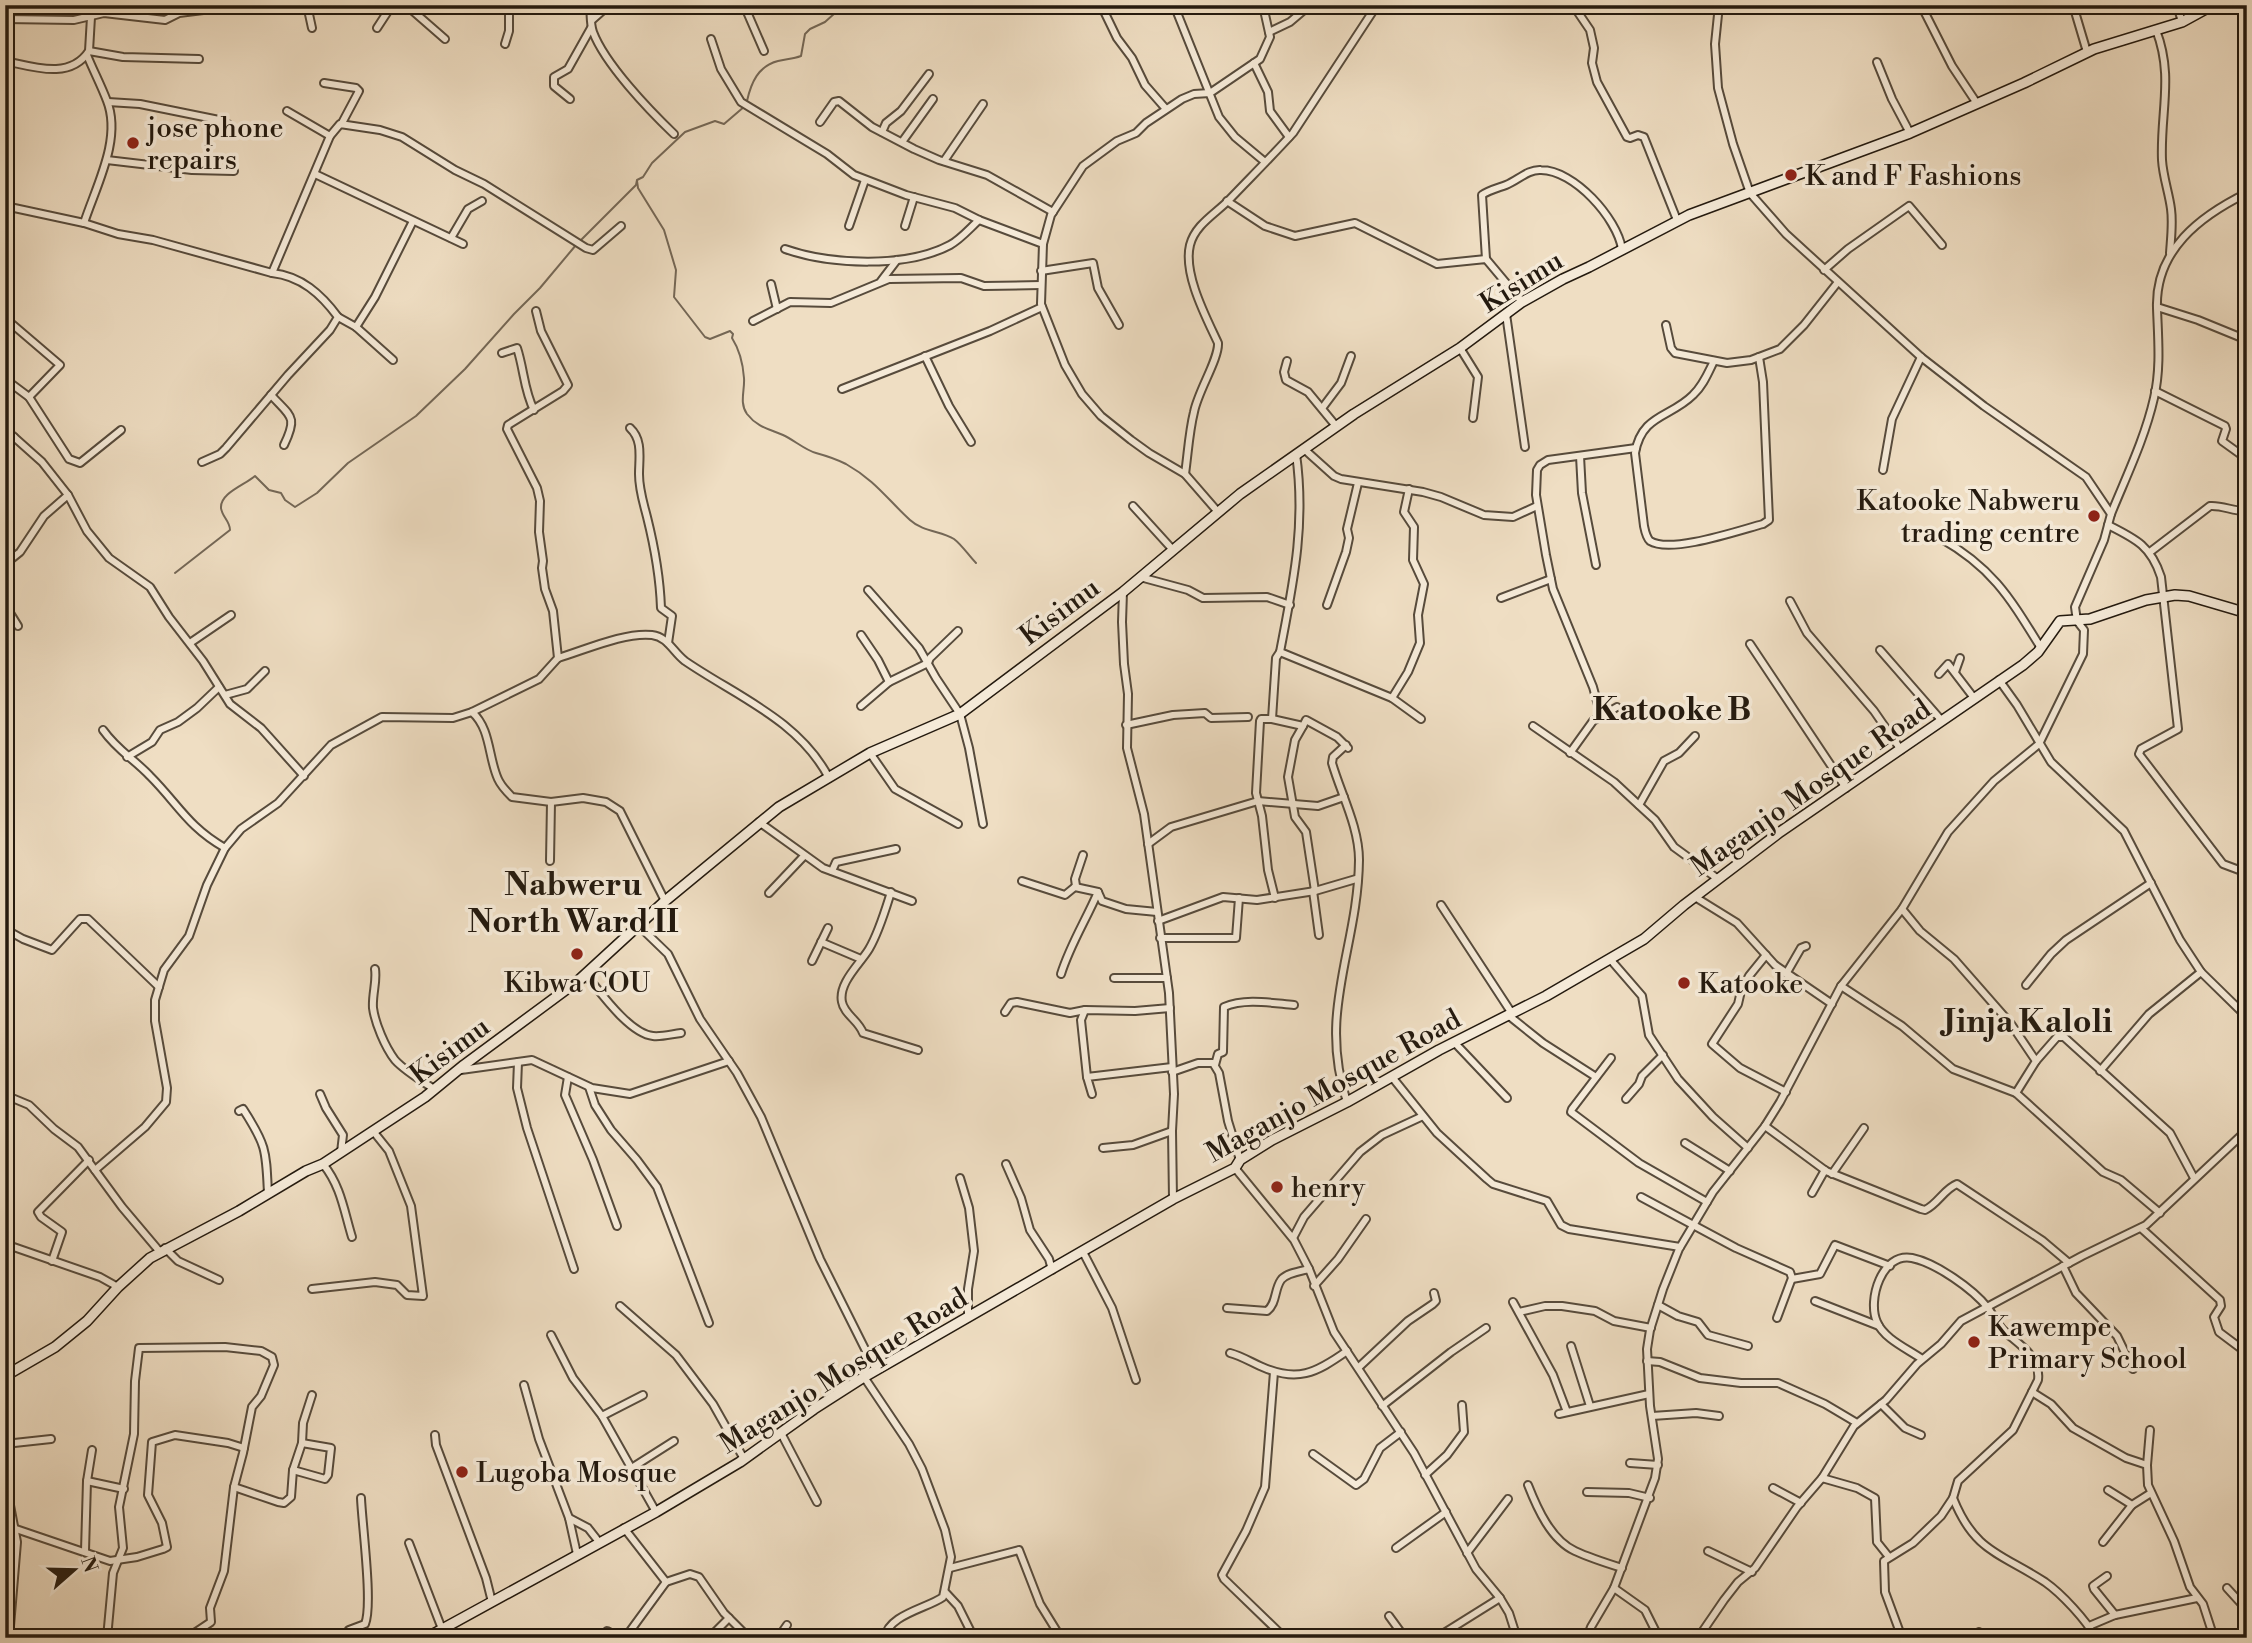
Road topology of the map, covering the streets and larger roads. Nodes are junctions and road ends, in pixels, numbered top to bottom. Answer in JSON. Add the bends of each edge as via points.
{"nodes":[{"id":1,"x":244,"y":5,"type":"edge"},
{"id":2,"x":307,"y":5,"type":"edge"},
{"id":3,"x":392,"y":5,"type":"edge"},
{"id":4,"x":406,"y":5,"type":"edge"},
{"id":5,"x":509,"y":5,"type":"edge"},
{"id":6,"x":590,"y":5,"type":"edge"},
{"id":7,"x":609,"y":5,"type":"edge"},
{"id":8,"x":744,"y":5,"type":"edge"},
{"id":9,"x":1101,"y":5,"type":"edge"},
{"id":10,"x":1174,"y":5,"type":"edge"},
{"id":11,"x":1266,"y":5,"type":"edge"},
{"id":12,"x":1310,"y":5,"type":"edge"},
{"id":13,"x":1377,"y":5,"type":"edge"},
{"id":14,"x":1573,"y":5,"type":"edge"},
{"id":15,"x":1719,"y":5,"type":"edge"},
{"id":16,"x":1921,"y":5,"type":"edge"},
{"id":17,"x":2073,"y":5,"type":"edge"},
{"id":18,"x":2177,"y":5,"type":"edge"},
{"id":19,"x":2213,"y":5,"type":"edge"},
{"id":20,"x":91,"y":17,"type":"junction"},
{"id":21,"x":5,"y":19,"type":"edge"},
{"id":22,"x":593,"y":20,"type":"junction"},
{"id":23,"x":2182,"y":22,"type":"junction"},
{"id":24,"x":312,"y":28,"type":"dead end"},
{"id":25,"x":377,"y":28,"type":"dead end"},
{"id":26,"x":591,"y":28,"type":"junction"},
{"id":27,"x":2156,"y":30,"type":"junction"},
{"id":28,"x":1269,"y":32,"type":"junction"},
{"id":29,"x":445,"y":39,"type":"dead end"},
{"id":30,"x":711,"y":39,"type":"dead end"},
{"id":31,"x":505,"y":44,"type":"dead end"},
{"id":32,"x":764,"y":51,"type":"dead end"},
{"id":33,"x":2087,"y":52,"type":"junction"},
{"id":34,"x":88,"y":53,"type":"junction"},
{"id":35,"x":199,"y":60,"type":"dead end"},
{"id":36,"x":5,"y":61,"type":"edge"},
{"id":37,"x":1877,"y":62,"type":"dead end"},
{"id":38,"x":1254,"y":63,"type":"junction"},
{"id":39,"x":929,"y":74,"type":"dead end"},
{"id":40,"x":324,"y":83,"type":"dead end"},
{"id":41,"x":1210,"y":93,"type":"junction"},
{"id":42,"x":570,"y":99,"type":"dead end"},
{"id":43,"x":933,"y":99,"type":"dead end"},
{"id":44,"x":108,"y":102,"type":"junction"},
{"id":45,"x":1976,"y":102,"type":"junction"},
{"id":46,"x":983,"y":104,"type":"dead end"},
{"id":47,"x":1166,"y":109,"type":"junction"},
{"id":48,"x":287,"y":111,"type":"dead end"},
{"id":49,"x":820,"y":122,"type":"dead end"},
{"id":50,"x":342,"y":123,"type":"junction"},
{"id":51,"x":228,"y":124,"type":"dead end"},
{"id":52,"x":883,"y":132,"type":"junction"},
{"id":53,"x":1910,"y":133,"type":"junction"},
{"id":54,"x":674,"y":134,"type":"dead end"},
{"id":55,"x":330,"y":136,"type":"junction"},
{"id":56,"x":1289,"y":137,"type":"junction"},
{"id":57,"x":902,"y":142,"type":"junction"},
{"id":58,"x":107,"y":160,"type":"junction"},
{"id":59,"x":944,"y":161,"type":"junction"},
{"id":60,"x":1265,"y":162,"type":"junction"},
{"id":61,"x":234,"y":171,"type":"dead end"},
{"id":62,"x":315,"y":174,"type":"junction"},
{"id":63,"x":865,"y":180,"type":"junction"},
{"id":64,"x":1750,"y":193,"type":"junction"},
{"id":65,"x":2247,"y":193,"type":"edge"},
{"id":66,"x":914,"y":197,"type":"junction"},
{"id":67,"x":482,"y":201,"type":"dead end"},
{"id":68,"x":1227,"y":201,"type":"junction"},
{"id":69,"x":5,"y":206,"type":"edge"},
{"id":70,"x":1053,"y":212,"type":"junction"},
{"id":71,"x":413,"y":220,"type":"junction"},
{"id":72,"x":979,"y":220,"type":"junction"},
{"id":73,"x":1677,"y":220,"type":"junction"},
{"id":74,"x":84,"y":223,"type":"junction"},
{"id":75,"x":621,"y":226,"type":"dead end"},
{"id":76,"x":849,"y":226,"type":"dead end"},
{"id":77,"x":905,"y":226,"type":"dead end"},
{"id":78,"x":451,"y":238,"type":"junction"},
{"id":79,"x":463,"y":244,"type":"dead end"},
{"id":80,"x":1043,"y":244,"type":"junction"},
{"id":81,"x":1942,"y":245,"type":"dead end"},
{"id":82,"x":785,"y":249,"type":"dead end"},
{"id":83,"x":1622,"y":249,"type":"junction"},
{"id":84,"x":2170,"y":253,"type":"junction"},
{"id":85,"x":1486,"y":259,"type":"junction"},
{"id":86,"x":897,"y":260,"type":"junction"},
{"id":87,"x":1824,"y":270,"type":"junction"},
{"id":88,"x":1041,"y":271,"type":"junction"},
{"id":89,"x":272,"y":273,"type":"junction"},
{"id":90,"x":1838,"y":282,"type":"junction"},
{"id":91,"x":878,"y":284,"type":"junction"},
{"id":92,"x":771,"y":285,"type":"dead end"},
{"id":93,"x":1041,"y":285,"type":"junction"},
{"id":94,"x":1522,"y":302,"type":"junction"},
{"id":95,"x":1042,"y":307,"type":"junction"},
{"id":96,"x":2157,"y":307,"type":"junction"},
{"id":97,"x":777,"y":309,"type":"junction"},
{"id":98,"x":536,"y":311,"type":"dead end"},
{"id":99,"x":1506,"y":314,"type":"junction"},
{"id":100,"x":338,"y":317,"type":"junction"},
{"id":101,"x":5,"y":318,"type":"edge"},
{"id":102,"x":753,"y":321,"type":"dead end"},
{"id":103,"x":1666,"y":324,"type":"dead end"},
{"id":104,"x":1119,"y":325,"type":"dead end"},
{"id":105,"x":356,"y":327,"type":"junction"},
{"id":106,"x":2247,"y":340,"type":"edge"},
{"id":107,"x":1460,"y":348,"type":"junction"},
{"id":108,"x":502,"y":353,"type":"dead end"},
{"id":109,"x":925,"y":356,"type":"junction"},
{"id":110,"x":1351,"y":356,"type":"dead end"},
{"id":111,"x":1759,"y":357,"type":"junction"},
{"id":112,"x":1921,"y":357,"type":"junction"},
{"id":113,"x":393,"y":360,"type":"dead end"},
{"id":114,"x":1287,"y":361,"type":"dead end"},
{"id":115,"x":1714,"y":361,"type":"junction"},
{"id":116,"x":5,"y":379,"type":"edge"},
{"id":117,"x":842,"y":389,"type":"dead end"},
{"id":118,"x":2155,"y":391,"type":"junction"},
{"id":119,"x":271,"y":395,"type":"junction"},
{"id":120,"x":29,"y":397,"type":"junction"},
{"id":121,"x":1323,"y":407,"type":"junction"},
{"id":122,"x":534,"y":410,"type":"junction"},
{"id":123,"x":1472,"y":418,"type":"dead end"},
{"id":124,"x":1336,"y":426,"type":"junction"},
{"id":125,"x":630,"y":428,"type":"dead end"},
{"id":126,"x":5,"y":429,"type":"edge"},
{"id":127,"x":121,"y":430,"type":"dead end"},
{"id":128,"x":14,"y":437,"type":"junction"},
{"id":129,"x":971,"y":442,"type":"dead end"},
{"id":130,"x":284,"y":445,"type":"dead end"},
{"id":131,"x":5,"y":446,"type":"edge"},
{"id":132,"x":1525,"y":447,"type":"dead end"},
{"id":133,"x":1636,"y":448,"type":"junction"},
{"id":134,"x":1300,"y":452,"type":"junction"},
{"id":135,"x":1580,"y":456,"type":"junction"},
{"id":136,"x":2247,"y":458,"type":"edge"},
{"id":137,"x":202,"y":462,"type":"dead end"},
{"id":138,"x":1883,"y":470,"type":"dead end"},
{"id":139,"x":1185,"y":474,"type":"junction"},
{"id":140,"x":1358,"y":483,"type":"junction"},
{"id":141,"x":1409,"y":489,"type":"junction"},
{"id":142,"x":68,"y":495,"type":"junction"},
{"id":143,"x":1133,"y":506,"type":"dead end"},
{"id":144,"x":1537,"y":506,"type":"junction"},
{"id":145,"x":2247,"y":511,"type":"edge"},
{"id":146,"x":1218,"y":512,"type":"junction"},
{"id":147,"x":2111,"y":514,"type":"junction"},
{"id":148,"x":2108,"y":525,"type":"junction"},
{"id":149,"x":1940,"y":538,"type":"dead end"},
{"id":150,"x":1173,"y":550,"type":"junction"},
{"id":151,"x":2150,"y":552,"type":"junction"},
{"id":152,"x":5,"y":564,"type":"edge"},
{"id":153,"x":1596,"y":565,"type":"dead end"},
{"id":154,"x":1140,"y":577,"type":"junction"},
{"id":155,"x":1551,"y":579,"type":"junction"},
{"id":156,"x":867,"y":590,"type":"dead end"},
{"id":157,"x":1124,"y":592,"type":"junction"},
{"id":158,"x":2163,"y":597,"type":"junction"},
{"id":159,"x":1501,"y":598,"type":"dead end"},
{"id":160,"x":1790,"y":601,"type":"dead end"},
{"id":161,"x":5,"y":605,"type":"edge"},
{"id":162,"x":1290,"y":605,"type":"junction"},
{"id":163,"x":1327,"y":605,"type":"dead end"},
{"id":164,"x":2247,"y":613,"type":"edge"},
{"id":165,"x":231,"y":615,"type":"dead end"},
{"id":166,"x":2077,"y":621,"type":"junction"},
{"id":167,"x":18,"y":626,"type":"dead end"},
{"id":168,"x":958,"y":631,"type":"dead end"},
{"id":169,"x":860,"y":635,"type":"dead end"},
{"id":170,"x":190,"y":643,"type":"junction"},
{"id":171,"x":668,"y":643,"type":"junction"},
{"id":172,"x":1750,"y":644,"type":"dead end"},
{"id":173,"x":2041,"y":648,"type":"junction"},
{"id":174,"x":1880,"y":650,"type":"dead end"},
{"id":175,"x":1280,"y":652,"type":"junction"},
{"id":176,"x":558,"y":658,"type":"junction"},
{"id":177,"x":1960,"y":658,"type":"dead end"},
{"id":178,"x":928,"y":663,"type":"junction"},
{"id":179,"x":265,"y":671,"type":"dead end"},
{"id":180,"x":1955,"y":672,"type":"junction"},
{"id":181,"x":1939,"y":674,"type":"dead end"},
{"id":182,"x":1999,"y":680,"type":"junction"},
{"id":183,"x":889,"y":682,"type":"junction"},
{"id":184,"x":219,"y":687,"type":"junction"},
{"id":185,"x":225,"y":695,"type":"junction"},
{"id":186,"x":1392,"y":698,"type":"junction"},
{"id":187,"x":1974,"y":698,"type":"junction"},
{"id":188,"x":861,"y":706,"type":"dead end"},
{"id":189,"x":1617,"y":707,"type":"dead end"},
{"id":190,"x":472,"y":712,"type":"junction"},
{"id":191,"x":960,"y":714,"type":"junction"},
{"id":192,"x":1601,"y":716,"type":"junction"},
{"id":193,"x":1248,"y":717,"type":"dead end"},
{"id":194,"x":1272,"y":719,"type":"junction"},
{"id":195,"x":1421,"y":719,"type":"dead end"},
{"id":196,"x":1942,"y":721,"type":"junction"},
{"id":197,"x":1126,"y":725,"type":"junction"},
{"id":198,"x":1303,"y":726,"type":"junction"},
{"id":199,"x":1533,"y":726,"type":"dead end"},
{"id":200,"x":103,"y":730,"type":"dead end"},
{"id":201,"x":1695,"y":736,"type":"dead end"},
{"id":202,"x":2039,"y":744,"type":"junction"},
{"id":203,"x":1900,"y":750,"type":"junction"},
{"id":204,"x":870,"y":752,"type":"junction"},
{"id":205,"x":1570,"y":752,"type":"junction"},
{"id":206,"x":127,"y":758,"type":"junction"},
{"id":207,"x":304,"y":776,"type":"junction"},
{"id":208,"x":829,"y":778,"type":"junction"},
{"id":209,"x":1846,"y":788,"type":"junction"},
{"id":210,"x":1344,"y":797,"type":"junction"},
{"id":211,"x":551,"y":802,"type":"junction"},
{"id":212,"x":1258,"y":802,"type":"junction"},
{"id":213,"x":1291,"y":804,"type":"junction"},
{"id":214,"x":1639,"y":805,"type":"junction"},
{"id":215,"x":759,"y":822,"type":"junction"},
{"id":216,"x":958,"y":824,"type":"dead end"},
{"id":217,"x":983,"y":824,"type":"dead end"},
{"id":218,"x":1148,"y":844,"type":"junction"},
{"id":219,"x":225,"y":848,"type":"junction"},
{"id":220,"x":896,"y":849,"type":"dead end"},
{"id":221,"x":1083,"y":855,"type":"dead end"},
{"id":222,"x":804,"y":856,"type":"junction"},
{"id":223,"x":550,"y":861,"type":"dead end"},
{"id":224,"x":832,"y":871,"type":"junction"},
{"id":225,"x":2247,"y":873,"type":"edge"},
{"id":226,"x":1356,"y":879,"type":"junction"},
{"id":227,"x":1718,"y":879,"type":"junction"},
{"id":228,"x":1022,"y":881,"type":"dead end"},
{"id":229,"x":2151,"y":883,"type":"junction"},
{"id":230,"x":1075,"y":887,"type":"junction"},
{"id":231,"x":1314,"y":891,"type":"junction"},
{"id":232,"x":891,"y":892,"type":"junction"},
{"id":233,"x":1098,"y":892,"type":"junction"},
{"id":234,"x":769,"y":893,"type":"dead end"},
{"id":235,"x":1695,"y":897,"type":"junction"},
{"id":236,"x":1239,"y":898,"type":"junction"},
{"id":237,"x":1275,"y":898,"type":"junction"},
{"id":238,"x":665,"y":901,"type":"junction"},
{"id":239,"x":912,"y":901,"type":"dead end"},
{"id":240,"x":1441,"y":905,"type":"dead end"},
{"id":241,"x":1902,"y":909,"type":"junction"},
{"id":242,"x":1157,"y":912,"type":"junction"},
{"id":243,"x":1158,"y":921,"type":"junction"},
{"id":244,"x":639,"y":926,"type":"junction"},
{"id":245,"x":828,"y":928,"type":"dead end"},
{"id":246,"x":5,"y":929,"type":"edge"},
{"id":247,"x":1319,"y":935,"type":"dead end"},
{"id":248,"x":1160,"y":938,"type":"junction"},
{"id":249,"x":821,"y":942,"type":"junction"},
{"id":250,"x":1806,"y":946,"type":"dead end"},
{"id":251,"x":1766,"y":955,"type":"junction"},
{"id":252,"x":861,"y":959,"type":"junction"},
{"id":253,"x":1610,"y":959,"type":"junction"},
{"id":254,"x":812,"y":961,"type":"dead end"},
{"id":255,"x":375,"y":969,"type":"dead end"},
{"id":256,"x":2201,"y":972,"type":"junction"},
{"id":257,"x":1061,"y":974,"type":"dead end"},
{"id":258,"x":1786,"y":974,"type":"junction"},
{"id":259,"x":1114,"y":978,"type":"dead end"},
{"id":260,"x":1167,"y":978,"type":"junction"},
{"id":261,"x":579,"y":981,"type":"junction"},
{"id":262,"x":2026,"y":985,"type":"dead end"},
{"id":263,"x":1842,"y":986,"type":"junction"},
{"id":264,"x":159,"y":987,"type":"junction"},
{"id":265,"x":1832,"y":1004,"type":"junction"},
{"id":266,"x":1294,"y":1005,"type":"dead end"},
{"id":267,"x":1170,"y":1008,"type":"junction"},
{"id":268,"x":1085,"y":1010,"type":"junction"},
{"id":269,"x":1005,"y":1012,"type":"dead end"},
{"id":270,"x":1509,"y":1013,"type":"junction"},
{"id":271,"x":2247,"y":1017,"type":"edge"},
{"id":272,"x":681,"y":1033,"type":"dead end"},
{"id":273,"x":1454,"y":1042,"type":"junction"},
{"id":274,"x":918,"y":1050,"type":"dead end"},
{"id":275,"x":1663,"y":1055,"type":"junction"},
{"id":276,"x":1611,"y":1058,"type":"dead end"},
{"id":277,"x":729,"y":1061,"type":"junction"},
{"id":278,"x":2036,"y":1061,"type":"junction"},
{"id":279,"x":518,"y":1062,"type":"junction"},
{"id":280,"x":1215,"y":1065,"type":"junction"},
{"id":281,"x":1172,"y":1069,"type":"junction"},
{"id":282,"x":457,"y":1071,"type":"junction"},
{"id":283,"x":2100,"y":1071,"type":"junction"},
{"id":284,"x":568,"y":1077,"type":"junction"},
{"id":285,"x":1087,"y":1077,"type":"junction"},
{"id":286,"x":1392,"y":1077,"type":"junction"},
{"id":287,"x":1596,"y":1077,"type":"junction"},
{"id":288,"x":589,"y":1087,"type":"junction"},
{"id":289,"x":432,"y":1090,"type":"junction"},
{"id":290,"x":1786,"y":1092,"type":"junction"},
{"id":291,"x":2016,"y":1093,"type":"junction"},
{"id":292,"x":320,"y":1094,"type":"dead end"},
{"id":293,"x":1092,"y":1094,"type":"dead end"},
{"id":294,"x":5,"y":1095,"type":"edge"},
{"id":295,"x":1507,"y":1098,"type":"dead end"},
{"id":296,"x":1626,"y":1099,"type":"dead end"},
{"id":297,"x":1347,"y":1102,"type":"junction"},
{"id":298,"x":239,"y":1111,"type":"dead end"},
{"id":299,"x":1423,"y":1116,"type":"junction"},
{"id":300,"x":1765,"y":1126,"type":"junction"},
{"id":301,"x":1864,"y":1128,"type":"dead end"},
{"id":302,"x":2247,"y":1130,"type":"edge"},
{"id":303,"x":373,"y":1131,"type":"junction"},
{"id":304,"x":1172,"y":1131,"type":"junction"},
{"id":305,"x":1685,"y":1143,"type":"dead end"},
{"id":306,"x":1748,"y":1148,"type":"junction"},
{"id":307,"x":1103,"y":1149,"type":"dead end"},
{"id":308,"x":341,"y":1152,"type":"junction"},
{"id":309,"x":89,"y":1160,"type":"junction"},
{"id":310,"x":323,"y":1164,"type":"junction"},
{"id":311,"x":1006,"y":1164,"type":"dead end"},
{"id":312,"x":1238,"y":1164,"type":"junction"},
{"id":313,"x":95,"y":1170,"type":"junction"},
{"id":314,"x":1730,"y":1171,"type":"junction"},
{"id":315,"x":1828,"y":1172,"type":"junction"},
{"id":316,"x":960,"y":1178,"type":"dead end"},
{"id":317,"x":2194,"y":1178,"type":"junction"},
{"id":318,"x":1812,"y":1193,"type":"dead end"},
{"id":319,"x":268,"y":1194,"type":"junction"},
{"id":320,"x":1641,"y":1197,"type":"dead end"},
{"id":321,"x":1173,"y":1199,"type":"junction"},
{"id":322,"x":1707,"y":1202,"type":"junction"},
{"id":323,"x":2160,"y":1213,"type":"junction"},
{"id":324,"x":1366,"y":1219,"type":"dead end"},
{"id":325,"x":1694,"y":1223,"type":"junction"},
{"id":326,"x":617,"y":1226,"type":"dead end"},
{"id":327,"x":2141,"y":1228,"type":"junction"},
{"id":328,"x":352,"y":1237,"type":"dead end"},
{"id":329,"x":1293,"y":1238,"type":"junction"},
{"id":330,"x":5,"y":1244,"type":"edge"},
{"id":331,"x":1681,"y":1247,"type":"junction"},
{"id":332,"x":162,"y":1250,"type":"junction"},
{"id":333,"x":1083,"y":1252,"type":"junction"},
{"id":334,"x":52,"y":1261,"type":"junction"},
{"id":335,"x":2066,"y":1265,"type":"junction"},
{"id":336,"x":1890,"y":1266,"type":"junction"},
{"id":337,"x":574,"y":1269,"type":"dead end"},
{"id":338,"x":1309,"y":1269,"type":"junction"},
{"id":339,"x":1052,"y":1270,"type":"junction"},
{"id":340,"x":1792,"y":1279,"type":"junction"},
{"id":341,"x":219,"y":1280,"type":"dead end"},
{"id":342,"x":1314,"y":1286,"type":"junction"},
{"id":343,"x":118,"y":1287,"type":"junction"},
{"id":344,"x":312,"y":1289,"type":"dead end"},
{"id":345,"x":1434,"y":1293,"type":"dead end"},
{"id":346,"x":1815,"y":1301,"type":"dead end"},
{"id":347,"x":1513,"y":1302,"type":"dead end"},
{"id":348,"x":1658,"y":1305,"type":"junction"},
{"id":349,"x":620,"y":1306,"type":"dead end"},
{"id":350,"x":1987,"y":1306,"type":"junction"},
{"id":351,"x":1227,"y":1308,"type":"dead end"},
{"id":352,"x":1519,"y":1312,"type":"junction"},
{"id":353,"x":968,"y":1318,"type":"junction"},
{"id":354,"x":1777,"y":1318,"type":"dead end"},
{"id":355,"x":709,"y":1323,"type":"dead end"},
{"id":356,"x":1879,"y":1326,"type":"junction"},
{"id":357,"x":1486,"y":1328,"type":"dead end"},
{"id":358,"x":1651,"y":1328,"type":"junction"},
{"id":359,"x":551,"y":1335,"type":"dead end"},
{"id":360,"x":1570,"y":1346,"type":"dead end"},
{"id":361,"x":1748,"y":1346,"type":"dead end"},
{"id":362,"x":1347,"y":1351,"type":"junction"},
{"id":363,"x":1230,"y":1353,"type":"dead end"},
{"id":364,"x":2247,"y":1353,"type":"edge"},
{"id":365,"x":1922,"y":1359,"type":"junction"},
{"id":366,"x":1647,"y":1362,"type":"junction"},
{"id":367,"x":873,"y":1365,"type":"dead end"},
{"id":368,"x":1359,"y":1367,"type":"junction"},
{"id":369,"x":2133,"y":1368,"type":"dead end"},
{"id":370,"x":1273,"y":1372,"type":"junction"},
{"id":371,"x":5,"y":1377,"type":"edge"},
{"id":372,"x":864,"y":1377,"type":"junction"},
{"id":373,"x":1136,"y":1380,"type":"dead end"},
{"id":374,"x":524,"y":1385,"type":"dead end"},
{"id":375,"x":2032,"y":1392,"type":"junction"},
{"id":376,"x":1649,"y":1394,"type":"junction"},
{"id":377,"x":312,"y":1395,"type":"dead end"},
{"id":378,"x":643,"y":1395,"type":"dead end"},
{"id":379,"x":1881,"y":1404,"type":"junction"},
{"id":380,"x":1462,"y":1405,"type":"dead end"},
{"id":381,"x":1382,"y":1406,"type":"junction"},
{"id":382,"x":1590,"y":1406,"type":"junction"},
{"id":383,"x":1567,"y":1412,"type":"junction"},
{"id":384,"x":1559,"y":1414,"type":"dead end"},
{"id":385,"x":602,"y":1416,"type":"junction"},
{"id":386,"x":1652,"y":1416,"type":"junction"},
{"id":387,"x":1718,"y":1416,"type":"dead end"},
{"id":388,"x":1857,"y":1423,"type":"junction"},
{"id":389,"x":2150,"y":1430,"type":"dead end"},
{"id":390,"x":1401,"y":1432,"type":"junction"},
{"id":391,"x":781,"y":1433,"type":"junction"},
{"id":392,"x":435,"y":1435,"type":"dead end"},
{"id":393,"x":1921,"y":1435,"type":"dead end"},
{"id":394,"x":51,"y":1439,"type":"dead end"},
{"id":395,"x":674,"y":1441,"type":"dead end"},
{"id":396,"x":302,"y":1443,"type":"junction"},
{"id":397,"x":5,"y":1444,"type":"edge"},
{"id":398,"x":244,"y":1448,"type":"junction"},
{"id":399,"x":92,"y":1450,"type":"dead end"},
{"id":400,"x":1313,"y":1454,"type":"dead end"},
{"id":401,"x":744,"y":1459,"type":"junction"},
{"id":402,"x":1630,"y":1463,"type":"dead end"},
{"id":403,"x":1658,"y":1465,"type":"junction"},
{"id":404,"x":2147,"y":1465,"type":"junction"},
{"id":405,"x":630,"y":1469,"type":"junction"},
{"id":406,"x":293,"y":1470,"type":"junction"},
{"id":407,"x":1424,"y":1475,"type":"junction"},
{"id":408,"x":1822,"y":1478,"type":"junction"},
{"id":409,"x":5,"y":1479,"type":"edge"},
{"id":410,"x":87,"y":1481,"type":"junction"},
{"id":411,"x":1528,"y":1485,"type":"dead end"},
{"id":412,"x":234,"y":1487,"type":"junction"},
{"id":413,"x":1773,"y":1488,"type":"dead end"},
{"id":414,"x":124,"y":1489,"type":"junction"},
{"id":415,"x":6,"y":1490,"type":"edge"},
{"id":416,"x":2108,"y":1490,"type":"dead end"},
{"id":417,"x":1587,"y":1492,"type":"dead end"},
{"id":418,"x":2151,"y":1493,"type":"junction"},
{"id":419,"x":361,"y":1498,"type":"dead end"},
{"id":420,"x":1650,"y":1498,"type":"junction"},
{"id":421,"x":1953,"y":1498,"type":"junction"},
{"id":422,"x":1508,"y":1499,"type":"dead end"},
{"id":423,"x":817,"y":1502,"type":"dead end"},
{"id":424,"x":1801,"y":1503,"type":"junction"},
{"id":425,"x":2132,"y":1505,"type":"junction"},
{"id":426,"x":656,"y":1511,"type":"junction"},
{"id":427,"x":1446,"y":1512,"type":"junction"},
{"id":428,"x":569,"y":1518,"type":"junction"},
{"id":429,"x":624,"y":1528,"type":"junction"},
{"id":430,"x":16,"y":1529,"type":"junction"},
{"id":431,"x":599,"y":1542,"type":"junction"},
{"id":432,"x":2103,"y":1542,"type":"dead end"},
{"id":433,"x":409,"y":1543,"type":"dead end"},
{"id":434,"x":1396,"y":1548,"type":"dead end"},
{"id":435,"x":85,"y":1551,"type":"junction"},
{"id":436,"x":1708,"y":1551,"type":"dead end"},
{"id":437,"x":1468,"y":1553,"type":"junction"},
{"id":438,"x":577,"y":1554,"type":"junction"},
{"id":439,"x":1889,"y":1557,"type":"junction"},
{"id":440,"x":117,"y":1561,"type":"junction"},
{"id":441,"x":950,"y":1568,"type":"junction"},
{"id":442,"x":1622,"y":1568,"type":"junction"},
{"id":443,"x":1752,"y":1572,"type":"junction"},
{"id":444,"x":2107,"y":1576,"type":"dead end"},
{"id":445,"x":666,"y":1582,"type":"junction"},
{"id":446,"x":1614,"y":1588,"type":"junction"},
{"id":447,"x":2227,"y":1588,"type":"dead end"},
{"id":448,"x":946,"y":1593,"type":"junction"},
{"id":449,"x":1500,"y":1598,"type":"junction"},
{"id":450,"x":2197,"y":1598,"type":"junction"},
{"id":451,"x":492,"y":1602,"type":"junction"},
{"id":452,"x":2247,"y":1610,"type":"edge"},
{"id":453,"x":2115,"y":1615,"type":"junction"},
{"id":454,"x":1389,"y":1616,"type":"dead end"},
{"id":455,"x":729,"y":1618,"type":"junction"},
{"id":456,"x":787,"y":1625,"type":"dead end"},
{"id":457,"x":2089,"y":1626,"type":"junction"},
{"id":458,"x":442,"y":1629,"type":"junction"},
{"id":459,"x":1979,"y":1632,"type":"dead end"},
{"id":460,"x":886,"y":1637,"type":"edge"},
{"id":461,"x":9,"y":1638,"type":"edge"},
{"id":462,"x":107,"y":1638,"type":"edge"},
{"id":463,"x":187,"y":1638,"type":"edge"},
{"id":464,"x":351,"y":1638,"type":"edge"},
{"id":465,"x":426,"y":1638,"type":"edge"},
{"id":466,"x":601,"y":1638,"type":"edge"},
{"id":467,"x":623,"y":1638,"type":"edge"},
{"id":468,"x":709,"y":1638,"type":"edge"},
{"id":469,"x":749,"y":1638,"type":"edge"},
{"id":470,"x":778,"y":1638,"type":"edge"},
{"id":471,"x":974,"y":1638,"type":"edge"},
{"id":472,"x":1060,"y":1638,"type":"edge"},
{"id":473,"x":1285,"y":1638,"type":"edge"},
{"id":474,"x":1405,"y":1638,"type":"edge"},
{"id":475,"x":1436,"y":1638,"type":"edge"},
{"id":476,"x":1517,"y":1638,"type":"edge"},
{"id":477,"x":1587,"y":1638,"type":"edge"},
{"id":478,"x":1659,"y":1638,"type":"edge"},
{"id":479,"x":1698,"y":1638,"type":"edge"},
{"id":480,"x":1902,"y":1638,"type":"edge"},
{"id":481,"x":1969,"y":1638,"type":"edge"},
{"id":482,"x":2096,"y":1638,"type":"edge"},
{"id":483,"x":2214,"y":1638,"type":"edge"}],
"edges":[{"from":1,"to":20,"type":"street","via":[[179,13],[165,20],[104,13]]},
{"from":2,"to":24,"type":"street"},
{"from":3,"to":25,"type":"street"},
{"from":4,"to":29,"type":"street"},
{"from":5,"to":31,"type":"street"},
{"from":6,"to":22,"type":"street"},
{"from":7,"to":22,"type":"street"},
{"from":8,"to":32,"type":"street"},
{"from":9,"to":47,"type":"street","via":[[1145,85]]},
{"from":10,"to":41,"type":"street"},
{"from":11,"to":28,"type":"street"},
{"from":12,"to":28,"type":"street"},
{"from":13,"to":56,"type":"street"},
{"from":14,"to":73,"type":"street","via":[[1590,30],[1597,82],[1627,136],[1644,137]]},
{"from":15,"to":64,"type":"street","via":[[1715,44],[1718,88]]},
{"from":16,"to":45,"type":"street"},
{"from":17,"to":33,"type":"street"},
{"from":18,"to":23,"type":"street"},
{"from":19,"to":23,"type":"street","name":"Kisimu"},
{"from":20,"to":21,"type":"street"},
{"from":20,"to":34,"type":"street"},
{"from":22,"to":26,"type":"street"},
{"from":23,"to":27,"type":"street","name":"Kisimu"},
{"from":26,"to":42,"type":"street","via":[[568,69],[554,77],[554,86]]},
{"from":26,"to":54,"type":"street","via":[[645,106]]},
{"from":27,"to":33,"type":"street","name":"Kisimu"},
{"from":27,"to":84,"type":"street","via":[[2167,72],[2162,163],[2173,221]]},
{"from":28,"to":38,"type":"street","via":[[1267,46]]},
{"from":30,"to":63,"type":"street","via":[[721,69],[744,104]]},
{"from":33,"to":45,"type":"street","name":"Kisimu"},
{"from":34,"to":35,"type":"street"},
{"from":34,"to":36,"type":"street","via":[[63,70]]},
{"from":34,"to":44,"type":"street"},
{"from":37,"to":53,"type":"street"},
{"from":38,"to":41,"type":"street"},
{"from":38,"to":56,"type":"street","via":[[1268,92],[1270,111]]},
{"from":39,"to":52,"type":"street"},
{"from":40,"to":50,"type":"street","via":[[359,91]]},
{"from":41,"to":47,"type":"street","via":[[1188,96]]},
{"from":41,"to":60,"type":"street","via":[[1226,127]]},
{"from":43,"to":57,"type":"street"},
{"from":44,"to":51,"type":"street","via":[[158,107]]},
{"from":44,"to":58,"type":"street","via":[[112,138]]},
{"from":45,"to":53,"type":"street","name":"Kisimu"},
{"from":46,"to":59,"type":"street"},
{"from":47,"to":70,"type":"street","via":[[1083,166]]},
{"from":48,"to":55,"type":"street"},
{"from":49,"to":52,"type":"street","via":[[836,101]]},
{"from":50,"to":55,"type":"street"},
{"from":50,"to":75,"type":"street","via":[[402,137],[593,250]]},
{"from":52,"to":57,"type":"street"},
{"from":53,"to":64,"type":"street","name":"Kisimu"},
{"from":55,"to":62,"type":"street"},
{"from":56,"to":60,"type":"street"},
{"from":57,"to":59,"type":"street"},
{"from":58,"to":61,"type":"street"},
{"from":58,"to":74,"type":"street"},
{"from":59,"to":70,"type":"street","via":[[987,175]]},
{"from":60,"to":68,"type":"street"},
{"from":62,"to":71,"type":"street"},
{"from":62,"to":89,"type":"street"},
{"from":63,"to":66,"type":"street"},
{"from":63,"to":76,"type":"street"},
{"from":64,"to":73,"type":"street","name":"Kisimu"},
{"from":64,"to":87,"type":"street"},
{"from":65,"to":84,"type":"street","via":[[2193,227]]},
{"from":66,"to":72,"type":"street","via":[[956,208]]},
{"from":66,"to":77,"type":"street"},
{"from":67,"to":78,"type":"street","via":[[468,209]]},
{"from":68,"to":85,"type":"street","via":[[1265,226],[1295,236],[1355,223],[1437,264]]},
{"from":68,"to":139,"type":"street","via":[[1195,234],[1190,246],[1197,296],[1219,351],[1194,411]]},
{"from":69,"to":74,"type":"street"},
{"from":70,"to":80,"type":"street"},
{"from":71,"to":78,"type":"street"},
{"from":71,"to":105,"type":"street"},
{"from":72,"to":80,"type":"street"},
{"from":72,"to":86,"type":"street","via":[[940,250]]},
{"from":73,"to":83,"type":"street","name":"Kisimu"},
{"from":74,"to":89,"type":"street"},
{"from":78,"to":79,"type":"street"},
{"from":80,"to":88,"type":"street"},
{"from":81,"to":87,"type":"street","via":[[1909,206]]},
{"from":82,"to":86,"type":"street","via":[[829,260]]},
{"from":83,"to":85,"type":"street","via":[[1621,239],[1596,201],[1556,173],[1541,170],[1482,195]]},
{"from":83,"to":94,"type":"street","name":"Kisimu"},
{"from":84,"to":96,"type":"street","via":[[2159,279]]},
{"from":85,"to":94,"type":"street"},
{"from":86,"to":91,"type":"street"},
{"from":87,"to":90,"type":"street"},
{"from":88,"to":93,"type":"street"},
{"from":88,"to":104,"type":"street","via":[[1093,263],[1098,288]]},
{"from":89,"to":100,"type":"street","via":[[301,280]]},
{"from":90,"to":111,"type":"street","via":[[1785,346]]},
{"from":90,"to":112,"type":"street"},
{"from":91,"to":93,"type":"street","via":[[889,279],[961,278],[984,286]]},
{"from":91,"to":97,"type":"street","via":[[831,303],[790,302]]},
{"from":92,"to":97,"type":"street"},
{"from":93,"to":95,"type":"street"},
{"from":94,"to":99,"type":"street","name":"Kisimu"},
{"from":95,"to":109,"type":"street"},
{"from":95,"to":139,"type":"street","via":[[1082,394],[1131,440]]},
{"from":96,"to":106,"type":"street"},
{"from":96,"to":118,"type":"street"},
{"from":97,"to":102,"type":"street"},
{"from":98,"to":122,"type":"street","via":[[568,385]]},
{"from":99,"to":107,"type":"street","name":"Kisimu"},
{"from":99,"to":132,"type":"street"},
{"from":100,"to":105,"type":"street"},
{"from":100,"to":119,"type":"street"},
{"from":101,"to":120,"type":"street","via":[[60,365]]},
{"from":103,"to":115,"type":"street","via":[[1675,353]]},
{"from":105,"to":113,"type":"street"},
{"from":107,"to":123,"type":"street","via":[[1478,377]]},
{"from":107,"to":124,"type":"street","name":"Kisimu"},
{"from":108,"to":122,"type":"street","via":[[517,348]]},
{"from":109,"to":117,"type":"street"},
{"from":109,"to":129,"type":"street"},
{"from":110,"to":121,"type":"street","via":[[1341,383]]},
{"from":111,"to":115,"type":"street"},
{"from":111,"to":133,"type":"street","via":[[1768,461],[1767,522],[1677,544],[1650,540],[1644,526]]},
{"from":112,"to":138,"type":"street","via":[[1892,419]]},
{"from":112,"to":147,"type":"street","via":[[2074,466]]},
{"from":114,"to":121,"type":"street","via":[[1286,380]]},
{"from":115,"to":133,"type":"street","via":[[1693,395],[1647,426]]},
{"from":116,"to":120,"type":"street"},
{"from":118,"to":136,"type":"street","via":[[2225,426],[2222,441]]},
{"from":118,"to":147,"type":"street"},
{"from":119,"to":130,"type":"street","via":[[291,417],[293,427]]},
{"from":119,"to":137,"type":"street","via":[[220,454]]},
{"from":120,"to":127,"type":"street","via":[[69,458],[80,463]]},
{"from":121,"to":124,"type":"street"},
{"from":122,"to":176,"type":"street","via":[[507,429],[540,501],[541,568],[553,611]]},
{"from":124,"to":134,"type":"street","name":"Kisimu"},
{"from":125,"to":171,"type":"street","via":[[640,444],[639,494],[659,577],[661,608],[672,616]]},
{"from":126,"to":128,"type":"street"},
{"from":128,"to":131,"type":"street"},
{"from":128,"to":142,"type":"street"},
{"from":133,"to":135,"type":"street"},
{"from":134,"to":140,"type":"street","via":[[1334,476]]},
{"from":134,"to":146,"type":"street","name":"Kisimu"},
{"from":134,"to":162,"type":"street","via":[[1300,542]]},
{"from":135,"to":144,"type":"street","via":[[1540,465]]},
{"from":135,"to":153,"type":"street"},
{"from":139,"to":146,"type":"street"},
{"from":140,"to":141,"type":"street"},
{"from":140,"to":163,"type":"street","via":[[1346,552]]},
{"from":141,"to":144,"type":"street","via":[[1484,515],[1513,517]]},
{"from":141,"to":186,"type":"street","via":[[1404,512],[1413,523],[1413,560],[1424,584],[1418,615],[1420,643]]},
{"from":142,"to":152,"type":"street","via":[[44,516]]},
{"from":142,"to":170,"type":"street","via":[[96,542],[115,564],[150,587]]},
{"from":143,"to":150,"type":"street"},
{"from":144,"to":155,"type":"street"},
{"from":145,"to":151,"type":"street","via":[[2210,506]]},
{"from":146,"to":150,"type":"street","name":"Kisimu"},
{"from":147,"to":148,"type":"street"},
{"from":148,"to":151,"type":"street","via":[[2135,538]]},
{"from":148,"to":166,"type":"street","via":[[2075,607]]},
{"from":149,"to":173,"type":"street","via":[[1975,559],[1996,581]]},
{"from":150,"to":154,"type":"street","name":"Kisimu"},
{"from":151,"to":158,"type":"street","via":[[2161,577]]},
{"from":154,"to":157,"type":"street","name":"Kisimu"},
{"from":154,"to":162,"type":"street","via":[[1203,598],[1267,597]]},
{"from":155,"to":159,"type":"street"},
{"from":155,"to":192,"type":"street"},
{"from":156,"to":178,"type":"street"},
{"from":157,"to":191,"type":"street","name":"Kisimu"},
{"from":157,"to":197,"type":"street"},
{"from":158,"to":164,"type":"street","name":"Maganjo Mosque Road","via":[[2189,596]]},
{"from":158,"to":166,"type":"street","name":"Maganjo Mosque Road"},
{"from":158,"to":225,"type":"street","via":[[2178,729],[2139,754],[2223,864]]},
{"from":160,"to":203,"type":"street","via":[[1807,633],[1874,711]]},
{"from":161,"to":167,"type":"street"},
{"from":162,"to":175,"type":"street"},
{"from":165,"to":170,"type":"street"},
{"from":166,"to":173,"type":"street","name":"Maganjo Mosque Road","via":[[2060,621]]},
{"from":166,"to":202,"type":"street","via":[[2084,630],[2083,654]]},
{"from":168,"to":178,"type":"street"},
{"from":169,"to":183,"type":"street"},
{"from":170,"to":184,"type":"street"},
{"from":171,"to":176,"type":"street","via":[[650,635]]},
{"from":171,"to":208,"type":"street","via":[[682,659],[781,721],[808,746]]},
{"from":172,"to":209,"type":"street"},
{"from":173,"to":182,"type":"street","name":"Maganjo Mosque Road"},
{"from":174,"to":196,"type":"street"},
{"from":175,"to":186,"type":"street"},
{"from":175,"to":194,"type":"street"},
{"from":176,"to":190,"type":"street","via":[[539,679]]},
{"from":177,"to":180,"type":"street"},
{"from":178,"to":183,"type":"street"},
{"from":178,"to":191,"type":"street"},
{"from":179,"to":185,"type":"street","via":[[247,689]]},
{"from":180,"to":181,"type":"street","via":[[1948,664]]},
{"from":180,"to":187,"type":"street"},
{"from":182,"to":187,"type":"street","name":"Maganjo Mosque Road"},
{"from":182,"to":202,"type":"street"},
{"from":183,"to":188,"type":"street"},
{"from":184,"to":185,"type":"street"},
{"from":184,"to":206,"type":"street"},
{"from":185,"to":207,"type":"street"},
{"from":186,"to":195,"type":"street"},
{"from":187,"to":196,"type":"street","name":"Maganjo Mosque Road"},
{"from":189,"to":192,"type":"street"},
{"from":190,"to":207,"type":"street","via":[[453,718],[382,717],[331,745]]},
{"from":190,"to":211,"type":"street","via":[[488,738],[499,782],[512,797]]},
{"from":191,"to":204,"type":"street","name":"Kisimu"},
{"from":191,"to":217,"type":"street"},
{"from":192,"to":205,"type":"street"},
{"from":193,"to":197,"type":"street","via":[[1211,718],[1205,713],[1189,713]]},
{"from":194,"to":198,"type":"street"},
{"from":194,"to":212,"type":"street","via":[[1261,719],[1258,724]]},
{"from":196,"to":203,"type":"street","name":"Maganjo Mosque Road"},
{"from":197,"to":218,"type":"street"},
{"from":198,"to":210,"type":"street","via":[[1306,720],[1313,723],[1347,747],[1332,763]]},
{"from":198,"to":213,"type":"street","via":[[1289,770]]},
{"from":199,"to":205,"type":"street"},
{"from":200,"to":206,"type":"street"},
{"from":201,"to":214,"type":"street","via":[[1664,761]]},
{"from":202,"to":229,"type":"street","via":[[2051,762],[2124,831]]},
{"from":202,"to":241,"type":"street","via":[[1994,781],[1955,823]]},
{"from":203,"to":209,"type":"street","name":"Maganjo Mosque Road"},
{"from":204,"to":208,"type":"street","name":"Kisimu"},
{"from":204,"to":216,"type":"street","via":[[895,789]]},
{"from":205,"to":214,"type":"street"},
{"from":206,"to":219,"type":"street","via":[[149,775],[205,837]]},
{"from":207,"to":219,"type":"street"},
{"from":208,"to":215,"type":"street","name":"Kisimu"},
{"from":209,"to":227,"type":"street","name":"Maganjo Mosque Road"},
{"from":210,"to":213,"type":"street","via":[[1318,806]]},
{"from":210,"to":226,"type":"street","via":[[1358,848]]},
{"from":211,"to":223,"type":"street"},
{"from":211,"to":238,"type":"street","via":[[583,799],[606,802],[620,811]]},
{"from":212,"to":213,"type":"street"},
{"from":212,"to":218,"type":"street","via":[[1171,827]]},
{"from":212,"to":237,"type":"street"},
{"from":213,"to":231,"type":"street","via":[[1306,832]]},
{"from":214,"to":227,"type":"street","via":[[1674,848]]},
{"from":215,"to":222,"type":"street"},
{"from":215,"to":238,"type":"street","name":"Kisimu"},
{"from":218,"to":242,"type":"street"},
{"from":219,"to":264,"type":"street","via":[[189,936],[164,971]]},
{"from":220,"to":224,"type":"street","via":[[836,862]]},
{"from":221,"to":230,"type":"street"},
{"from":222,"to":224,"type":"street"},
{"from":222,"to":234,"type":"street"},
{"from":224,"to":232,"type":"street"},
{"from":226,"to":231,"type":"street"},
{"from":226,"to":297,"type":"street","via":[[1335,1017],[1339,1078]]},
{"from":227,"to":235,"type":"street","name":"Maganjo Mosque Road"},
{"from":228,"to":230,"type":"street","via":[[1065,895]]},
{"from":229,"to":256,"type":"street"},
{"from":229,"to":262,"type":"street","via":[[2066,940]]},
{"from":230,"to":233,"type":"street"},
{"from":231,"to":237,"type":"street"},
{"from":231,"to":247,"type":"street"},
{"from":232,"to":239,"type":"street"},
{"from":232,"to":252,"type":"street"},
{"from":233,"to":242,"type":"street","via":[[1101,901]]},
{"from":233,"to":257,"type":"street"},
{"from":235,"to":251,"type":"street","via":[[1745,930]]},
{"from":235,"to":253,"type":"street","name":"Maganjo Mosque Road","via":[[1644,939]]},
{"from":236,"to":237,"type":"street"},
{"from":236,"to":243,"type":"street","via":[[1220,898]]},
{"from":236,"to":248,"type":"street","via":[[1236,938]]},
{"from":238,"to":244,"type":"street","name":"Kisimu"},
{"from":240,"to":270,"type":"street"},
{"from":241,"to":263,"type":"street"},
{"from":241,"to":278,"type":"street","via":[[1962,968]]},
{"from":242,"to":243,"type":"street"},
{"from":243,"to":248,"type":"street"},
{"from":244,"to":261,"type":"street","name":"Kisimu"},
{"from":244,"to":277,"type":"street","via":[[668,954],[700,1019]]},
{"from":245,"to":249,"type":"street"},
{"from":246,"to":264,"type":"street","via":[[52,950],[80,919],[88,919]]},
{"from":248,"to":260,"type":"street"},
{"from":249,"to":252,"type":"street"},
{"from":249,"to":254,"type":"street"},
{"from":250,"to":258,"type":"street"},
{"from":251,"to":258,"type":"street"},
{"from":251,"to":290,"type":"street","via":[[1749,976],[1738,1004],[1712,1044],[1740,1068]]},
{"from":252,"to":274,"type":"street","via":[[841,999],[846,1011],[863,1033]]},
{"from":253,"to":270,"type":"street","name":"Maganjo Mosque Road"},
{"from":253,"to":275,"type":"street","via":[[1642,996],[1649,1035]]},
{"from":255,"to":289,"type":"street","via":[[374,1010],[386,1042],[395,1060]]},
{"from":256,"to":271,"type":"street"},
{"from":256,"to":283,"type":"street","via":[[2149,1014]]},
{"from":258,"to":265,"type":"street"},
{"from":259,"to":260,"type":"street"},
{"from":260,"to":267,"type":"street"},
{"from":261,"to":272,"type":"street","via":[[587,976],[614,1009],[644,1034]]},
{"from":261,"to":282,"type":"street","name":"Kisimu"},
{"from":263,"to":265,"type":"street"},
{"from":263,"to":291,"type":"street","via":[[1902,1026],[1959,1073]]},
{"from":264,"to":313,"type":"street","via":[[154,1010],[166,1102],[145,1127]]},
{"from":265,"to":290,"type":"street"},
{"from":266,"to":280,"type":"street","via":[[1248,1002],[1224,1007],[1223,1052]]},
{"from":267,"to":268,"type":"street"},
{"from":267,"to":281,"type":"street"},
{"from":268,"to":269,"type":"street","via":[[1070,1013],[1017,1002]]},
{"from":268,"to":285,"type":"street","via":[[1081,1020]]},
{"from":270,"to":273,"type":"street","name":"Maganjo Mosque Road"},
{"from":270,"to":287,"type":"street","via":[[1543,1043]]},
{"from":273,"to":286,"type":"street","name":"Maganjo Mosque Road"},
{"from":273,"to":295,"type":"street"},
{"from":275,"to":296,"type":"street"},
{"from":275,"to":306,"type":"street","via":[[1678,1079]]},
{"from":276,"to":287,"type":"street"},
{"from":277,"to":288,"type":"street","via":[[630,1094]]},
{"from":277,"to":367,"type":"street","via":[[761,1117],[820,1259]]},
{"from":278,"to":283,"type":"street","via":[[2063,1036]]},
{"from":278,"to":291,"type":"street"},
{"from":279,"to":282,"type":"street"},
{"from":279,"to":284,"type":"street","via":[[532,1059]]},
{"from":279,"to":337,"type":"street","via":[[517,1088],[527,1128]]},
{"from":280,"to":281,"type":"street","via":[[1205,1062]]},
{"from":280,"to":312,"type":"street"},
{"from":281,"to":285,"type":"street"},
{"from":281,"to":304,"type":"street"},
{"from":282,"to":289,"type":"street","name":"Kisimu"},
{"from":283,"to":317,"type":"street","via":[[2170,1133]]},
{"from":284,"to":288,"type":"street"},
{"from":284,"to":326,"type":"street","via":[[565,1095]]},
{"from":285,"to":293,"type":"street"},
{"from":286,"to":297,"type":"street","name":"Maganjo Mosque Road"},
{"from":286,"to":299,"type":"street"},
{"from":287,"to":322,"type":"street","via":[[1573,1114],[1639,1163]]},
{"from":288,"to":355,"type":"street","via":[[611,1130],[657,1187]]},
{"from":289,"to":303,"type":"street","name":"Kisimu"},
{"from":290,"to":300,"type":"street"},
{"from":291,"to":323,"type":"street","via":[[2103,1172],[2121,1180]]},
{"from":292,"to":308,"type":"street","via":[[343,1135]]},
{"from":294,"to":309,"type":"street","via":[[40,1114]]},
{"from":297,"to":312,"type":"street","name":"Maganjo Mosque Road","via":[[1272,1140]]},
{"from":298,"to":319,"type":"street","via":[[243,1109],[267,1153]]},
{"from":299,"to":329,"type":"street","via":[[1382,1135],[1360,1152],[1304,1217]]},
{"from":299,"to":331,"type":"street","via":[[1493,1184],[1547,1201],[1569,1229]]},
{"from":300,"to":306,"type":"street"},
{"from":300,"to":315,"type":"street"},
{"from":301,"to":315,"type":"street"},
{"from":302,"to":317,"type":"street"},
{"from":303,"to":308,"type":"street","name":"Kisimu"},
{"from":303,"to":344,"type":"street","via":[[389,1151],[411,1206],[423,1296],[407,1295],[397,1285],[375,1282]]},
{"from":304,"to":307,"type":"street","via":[[1133,1145]]},
{"from":304,"to":321,"type":"street"},
{"from":305,"to":314,"type":"street"},
{"from":306,"to":314,"type":"street"},
{"from":308,"to":310,"type":"street","name":"Kisimu"},
{"from":309,"to":313,"type":"street"},
{"from":309,"to":334,"type":"street","via":[[38,1212],[62,1232]]},
{"from":310,"to":319,"type":"street","name":"Kisimu"},
{"from":310,"to":328,"type":"street","via":[[344,1201]]},
{"from":311,"to":339,"type":"street","via":[[1030,1230]]},
{"from":312,"to":321,"type":"street","name":"Maganjo Mosque Road"},
{"from":312,"to":329,"type":"street"},
{"from":313,"to":332,"type":"street"},
{"from":314,"to":322,"type":"street"},
{"from":315,"to":318,"type":"street"},
{"from":315,"to":335,"type":"street","via":[[1925,1210],[1957,1184],[2043,1241]]},
{"from":316,"to":353,"type":"street","via":[[974,1251]]},
{"from":317,"to":323,"type":"street"},
{"from":319,"to":332,"type":"street","name":"Kisimu"},
{"from":320,"to":325,"type":"street"},
{"from":321,"to":333,"type":"street","name":"Maganjo Mosque Road"},
{"from":322,"to":325,"type":"street"},
{"from":323,"to":327,"type":"street"},
{"from":324,"to":342,"type":"street"},
{"from":325,"to":331,"type":"street"},
{"from":325,"to":340,"type":"street","via":[[1790,1272]]},
{"from":327,"to":335,"type":"street"},
{"from":327,"to":364,"type":"street","via":[[2220,1300],[2214,1317],[2216,1328]]},
{"from":329,"to":338,"type":"street"},
{"from":330,"to":334,"type":"street"},
{"from":331,"to":348,"type":"street"},
{"from":332,"to":341,"type":"street"},
{"from":332,"to":343,"type":"street","name":"Kisimu"},
{"from":333,"to":339,"type":"street","name":"Maganjo Mosque Road"},
{"from":333,"to":373,"type":"street","via":[[1112,1308]]},
{"from":334,"to":343,"type":"street"},
{"from":335,"to":350,"type":"street"},
{"from":335,"to":369,"type":"street","via":[[2076,1293],[2117,1336]]},
{"from":336,"to":340,"type":"street","via":[[1835,1245],[1820,1274]]},
{"from":336,"to":350,"type":"street","via":[[1910,1257],[1928,1264]]},
{"from":336,"to":356,"type":"street","via":[[1877,1284]]},
{"from":338,"to":342,"type":"street"},
{"from":338,"to":351,"type":"street","via":[[1281,1280],[1267,1311]]},
{"from":339,"to":353,"type":"street","name":"Maganjo Mosque Road"},
{"from":340,"to":354,"type":"street"},
{"from":342,"to":362,"type":"street"},
{"from":343,"to":371,"type":"street","name":"Kisimu","via":[[55,1347]]},
{"from":345,"to":368,"type":"street","via":[[1433,1304]]},
{"from":346,"to":356,"type":"street"},
{"from":347,"to":352,"type":"street"},
{"from":348,"to":358,"type":"street"},
{"from":348,"to":361,"type":"street","via":[[1698,1322],[1708,1335]]},
{"from":349,"to":401,"type":"street","via":[[676,1355],[713,1404]]},
{"from":350,"to":365,"type":"street","via":[[1961,1321]]},
{"from":350,"to":375,"type":"street","via":[[2038,1367]]},
{"from":352,"to":358,"type":"street","via":[[1562,1306]]},
{"from":352,"to":383,"type":"street"},
{"from":353,"to":372,"type":"street","name":"Maganjo Mosque Road"},
{"from":356,"to":365,"type":"street"},
{"from":357,"to":381,"type":"street"},
{"from":358,"to":366,"type":"street"},
{"from":359,"to":385,"type":"street","via":[[573,1378]]},
{"from":360,"to":382,"type":"street"},
{"from":362,"to":368,"type":"street"},
{"from":362,"to":370,"type":"street","via":[[1311,1373]]},
{"from":363,"to":370,"type":"street"},
{"from":365,"to":379,"type":"street"},
{"from":366,"to":376,"type":"street"},
{"from":366,"to":388,"type":"street","via":[[1660,1362],[1700,1378],[1778,1383]]},
{"from":368,"to":381,"type":"street"},
{"from":370,"to":473,"type":"street","via":[[1265,1487],[1222,1575]]},
{"from":372,"to":391,"type":"street","name":"Maganjo Mosque Road"},
{"from":372,"to":441,"type":"street","via":[[922,1469],[951,1547]]},
{"from":374,"to":428,"type":"street"},
{"from":375,"to":404,"type":"street","via":[[2082,1434]]},
{"from":375,"to":421,"type":"street","via":[[2013,1430],[1958,1481]]},
{"from":376,"to":382,"type":"street"},
{"from":376,"to":386,"type":"street"},
{"from":377,"to":396,"type":"street"},
{"from":378,"to":385,"type":"street"},
{"from":379,"to":388,"type":"street"},
{"from":379,"to":393,"type":"street","via":[[1905,1428]]},
{"from":380,"to":407,"type":"street","via":[[1464,1432]]},
{"from":381,"to":390,"type":"street"},
{"from":382,"to":383,"type":"street"},
{"from":383,"to":384,"type":"street"},
{"from":385,"to":405,"type":"street"},
{"from":386,"to":387,"type":"street"},
{"from":386,"to":403,"type":"street"},
{"from":388,"to":408,"type":"street"},
{"from":389,"to":404,"type":"street"},
{"from":390,"to":400,"type":"street","via":[[1380,1448],[1356,1485]]},
{"from":390,"to":407,"type":"street"},
{"from":391,"to":401,"type":"street","name":"Maganjo Mosque Road"},
{"from":391,"to":423,"type":"street"},
{"from":392,"to":451,"type":"street"},
{"from":394,"to":397,"type":"street"},
{"from":395,"to":405,"type":"street"},
{"from":396,"to":406,"type":"street"},
{"from":396,"to":406,"type":"street","via":[[331,1448],[328,1475],[325,1479]]},
{"from":398,"to":412,"type":"street"},
{"from":398,"to":414,"type":"street","via":[[252,1408],[274,1365],[272,1357],[261,1351],[225,1347],[144,1347],[138,1352],[134,1434]]},
{"from":398,"to":440,"type":"street","via":[[175,1435],[152,1442],[148,1495],[162,1523],[167,1547]]},
{"from":399,"to":410,"type":"street"},
{"from":401,"to":426,"type":"street","name":"Maganjo Mosque Road"},
{"from":402,"to":403,"type":"street"},
{"from":403,"to":420,"type":"street"},
{"from":404,"to":418,"type":"street"},
{"from":405,"to":426,"type":"street"},
{"from":406,"to":412,"type":"street","via":[[291,1497],[284,1503]]},
{"from":407,"to":427,"type":"street"},
{"from":408,"to":424,"type":"street"},
{"from":408,"to":439,"type":"street","via":[[1875,1498],[1877,1542]]},
{"from":409,"to":415,"type":"street"},
{"from":410,"to":414,"type":"street"},
{"from":410,"to":435,"type":"street"},
{"from":411,"to":442,"type":"street","via":[[1539,1509],[1566,1545]]},
{"from":412,"to":463,"type":"street","via":[[224,1571],[210,1608],[211,1622]]},
{"from":413,"to":424,"type":"street"},
{"from":414,"to":440,"type":"street","via":[[119,1507],[123,1548]]},
{"from":415,"to":430,"type":"street"},
{"from":416,"to":425,"type":"street"},
{"from":417,"to":420,"type":"street"},
{"from":418,"to":425,"type":"street"},
{"from":418,"to":450,"type":"street"},
{"from":419,"to":464,"type":"street","via":[[368,1618],[365,1625],[349,1630]]},
{"from":420,"to":442,"type":"street"},
{"from":421,"to":439,"type":"street","via":[[1913,1544]]},
{"from":421,"to":457,"type":"street","via":[[1983,1546],[2045,1582]]},
{"from":422,"to":437,"type":"street"},
{"from":424,"to":443,"type":"street"},
{"from":425,"to":432,"type":"street"},
{"from":426,"to":429,"type":"street","name":"Maganjo Mosque Road"},
{"from":427,"to":434,"type":"street"},
{"from":427,"to":437,"type":"street"},
{"from":428,"to":431,"type":"street","via":[[588,1528]]},
{"from":428,"to":438,"type":"street"},
{"from":429,"to":431,"type":"street","name":"Maganjo Mosque Road"},
{"from":429,"to":445,"type":"street"},
{"from":430,"to":435,"type":"street"},
{"from":430,"to":461,"type":"street"},
{"from":431,"to":438,"type":"street","name":"Maganjo Mosque Road"},
{"from":433,"to":458,"type":"street"},
{"from":435,"to":440,"type":"street"},
{"from":436,"to":443,"type":"street"},
{"from":437,"to":449,"type":"street"},
{"from":438,"to":451,"type":"street","name":"Maganjo Mosque Road"},
{"from":439,"to":480,"type":"street","via":[[1884,1561],[1885,1592]]},
{"from":440,"to":462,"type":"street"},
{"from":441,"to":448,"type":"street"},
{"from":441,"to":472,"type":"street","via":[[1019,1550],[1040,1604]]},
{"from":442,"to":446,"type":"street"},
{"from":443,"to":479,"type":"street","via":[[1738,1582]]},
{"from":444,"to":453,"type":"street","via":[[2093,1586]]},
{"from":445,"to":455,"type":"street","via":[[690,1574],[699,1577]]},
{"from":445,"to":467,"type":"street"},
{"from":446,"to":477,"type":"street"},
{"from":446,"to":478,"type":"street","via":[[1645,1610]]},
{"from":447,"to":452,"type":"street"},
{"from":448,"to":460,"type":"street","via":[[897,1621],[885,1632]]},
{"from":448,"to":471,"type":"street"},
{"from":449,"to":475,"type":"street"},
{"from":449,"to":476,"type":"street"},
{"from":450,"to":453,"type":"street"},
{"from":450,"to":483,"type":"street"},
{"from":451,"to":458,"type":"street","name":"Maganjo Mosque Road"},
{"from":453,"to":457,"type":"street"},
{"from":454,"to":474,"type":"street"},
{"from":455,"to":468,"type":"street"},
{"from":455,"to":469,"type":"street"},
{"from":456,"to":470,"type":"street"},
{"from":457,"to":482,"type":"street"},
{"from":458,"to":465,"type":"street","name":"Maganjo Mosque Road"},
{"from":459,"to":481,"type":"street"},
{"from":466,"to":467,"type":"street","via":[[607,1631]]}]}
